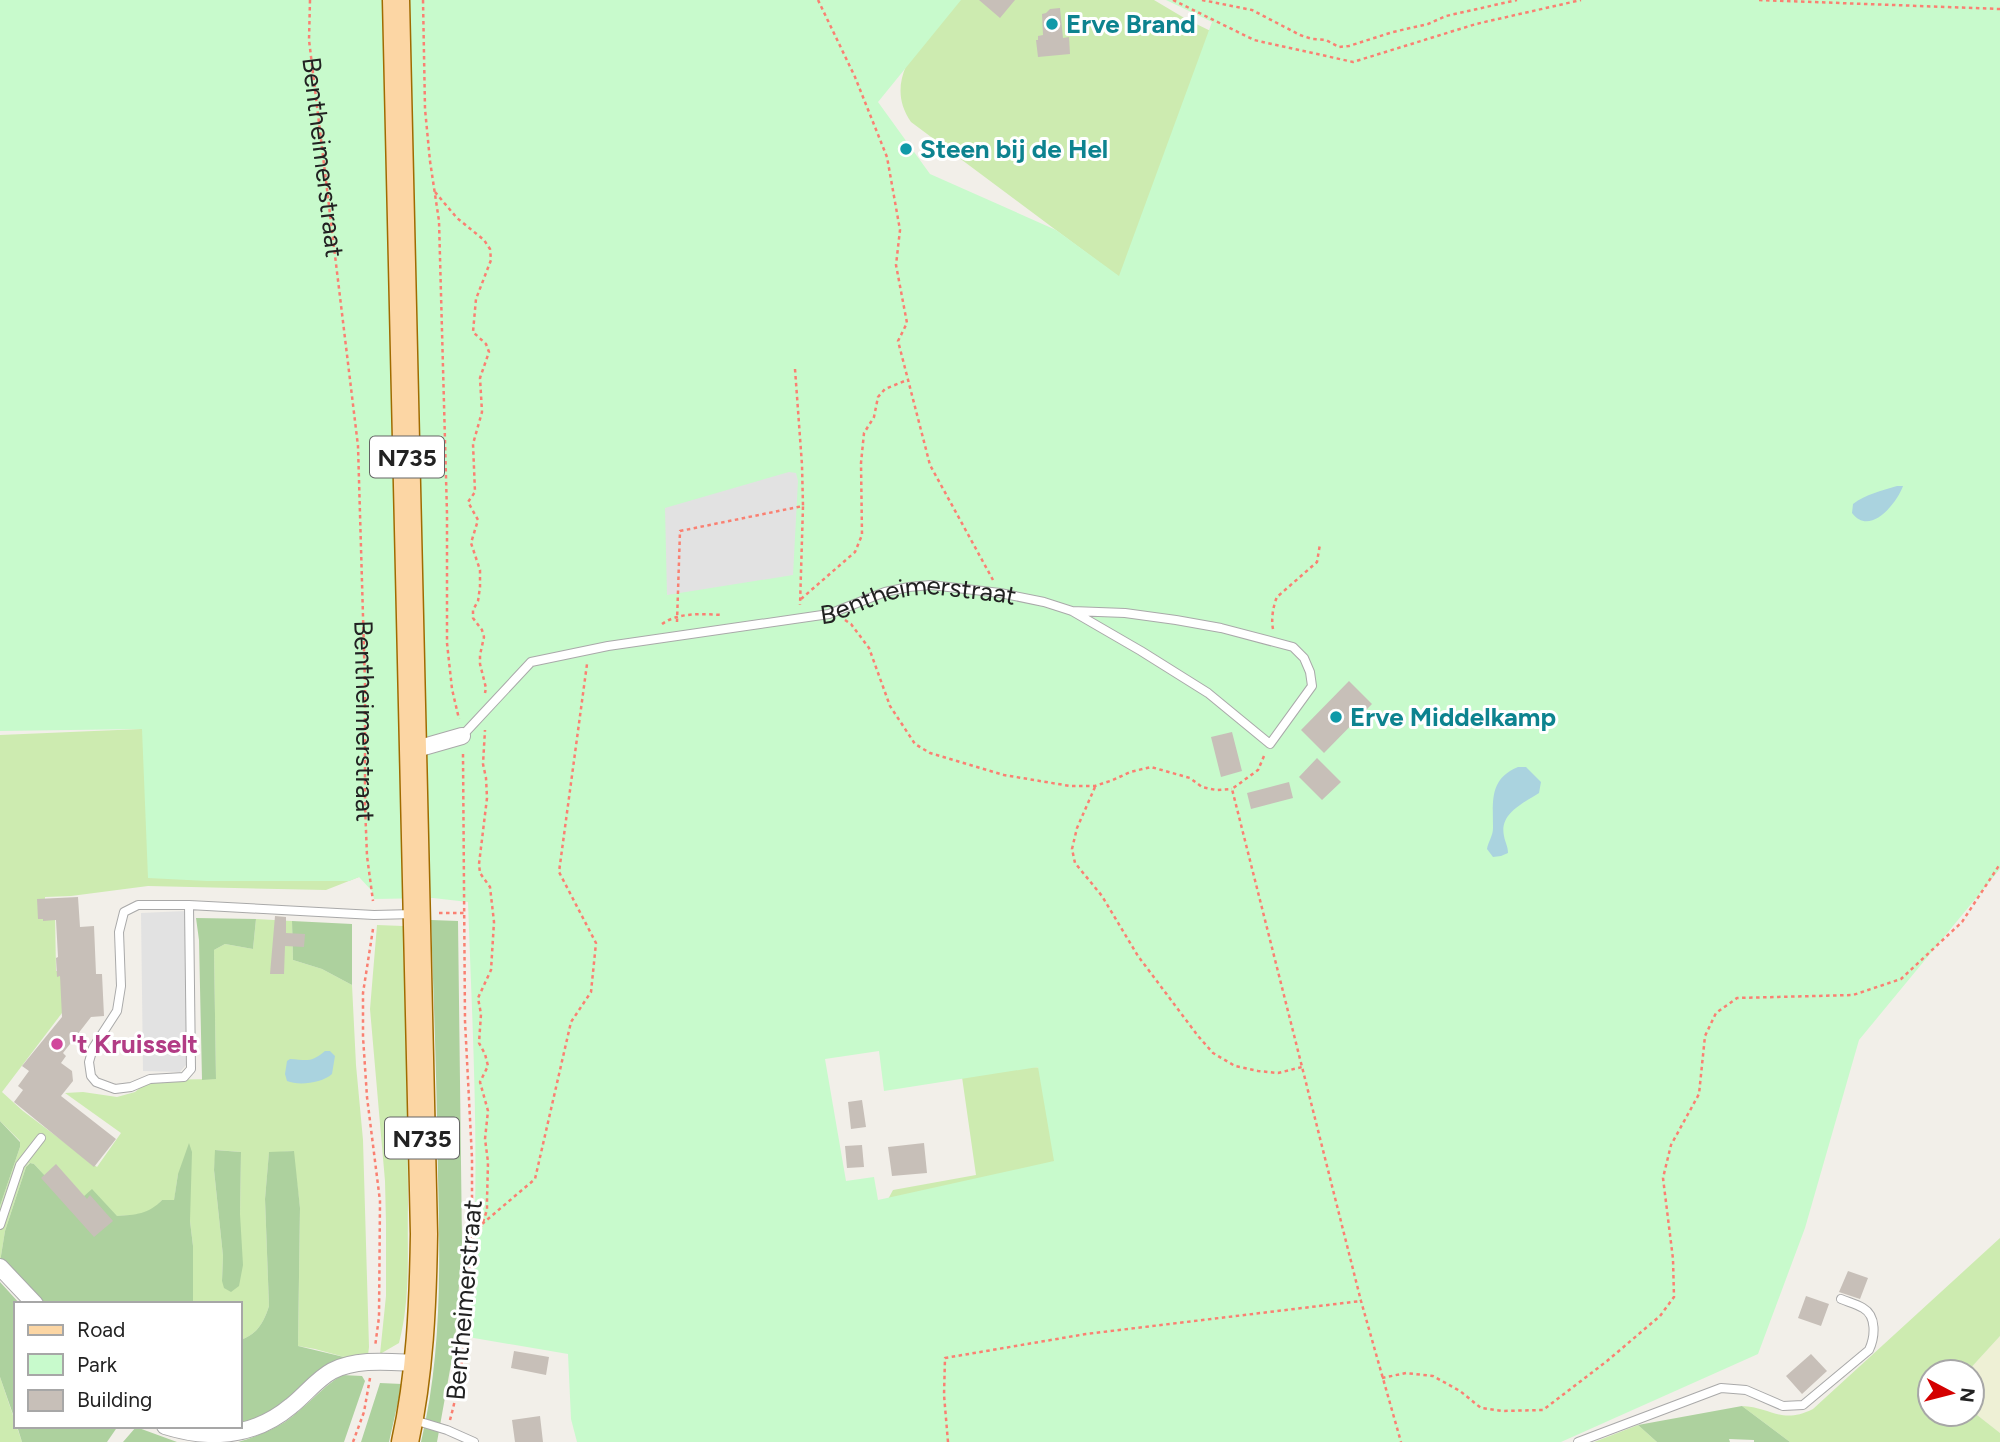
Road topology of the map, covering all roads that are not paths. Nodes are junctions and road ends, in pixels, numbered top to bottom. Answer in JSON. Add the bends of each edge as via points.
{"nodes":[{"id":1,"x":396,"y":0,"type":"edge"},
{"id":2,"x":1072,"y":611,"type":"junction"},
{"id":3,"x":462,"y":736,"type":"joint"},
{"id":4,"x":413,"y":750,"type":"junction"},
{"id":5,"x":189,"y":905,"type":"junction"},
{"id":6,"x":417,"y":914,"type":"junction"},
{"id":7,"x":41,"y":1138,"type":"dead end"},
{"id":8,"x":0,"y":1225,"type":"edge"},
{"id":9,"x":0,"y":1267,"type":"edge"},
{"id":10,"x":1841,"y":1299,"type":"dead end"},
{"id":11,"x":33,"y":1302,"type":"edge"},
{"id":12,"x":416,"y":1363,"type":"junction"},
{"id":13,"x":172,"y":1428,"type":"edge"},
{"id":14,"x":407,"y":1431,"type":"edge"},
{"id":15,"x":474,"y":1442,"type":"edge"},
{"id":16,"x":1578,"y":1442,"type":"edge"}],
"edges":[{"from":1,"to":4,"type":"main road","name":"Bentheimerstraat","number":"N735"},
{"from":2,"to":2,"type":"lane","name":"Bentheimerstraat","via":[[1208,693],[1270,744],[1312,686],[1304,658],[1293,647],[1176,620]]},
{"from":2,"to":3,"type":"lane","name":"Bentheimerstraat","via":[[1000,593],[949,586],[909,587],[829,614],[588,650],[531,662]]},
{"from":3,"to":4,"type":"street","name":"Bentheimerstraat"},
{"from":4,"to":6,"type":"main road","name":"Bentheimerstraat","number":"N735"},
{"from":5,"to":5,"type":"lane","via":[[138,905],[124,912],[119,932],[117,1011],[89,1062],[96,1082],[115,1089],[131,1087],[150,1079],[184,1077],[191,1069]]},
{"from":5,"to":6,"type":"lane"},
{"from":6,"to":12,"type":"main road","name":"Bentheimerstraat","number":"N735","via":[[424,1234]]},
{"from":7,"to":8,"type":"lane","via":[[20,1165]]},
{"from":9,"to":11,"type":"street"},
{"from":10,"to":16,"type":"lane","via":[[1866,1309],[1874,1332],[1872,1343],[1804,1405],[1783,1406],[1746,1390],[1721,1388]]},
{"from":12,"to":13,"type":"street","via":[[344,1366],[321,1378],[285,1411],[247,1429],[220,1435]]},
{"from":12,"to":14,"type":"main road","name":"Bentheimerstraat","number":"N735"},
{"from":14,"to":15,"type":"lane","via":[[447,1430]]}]}
